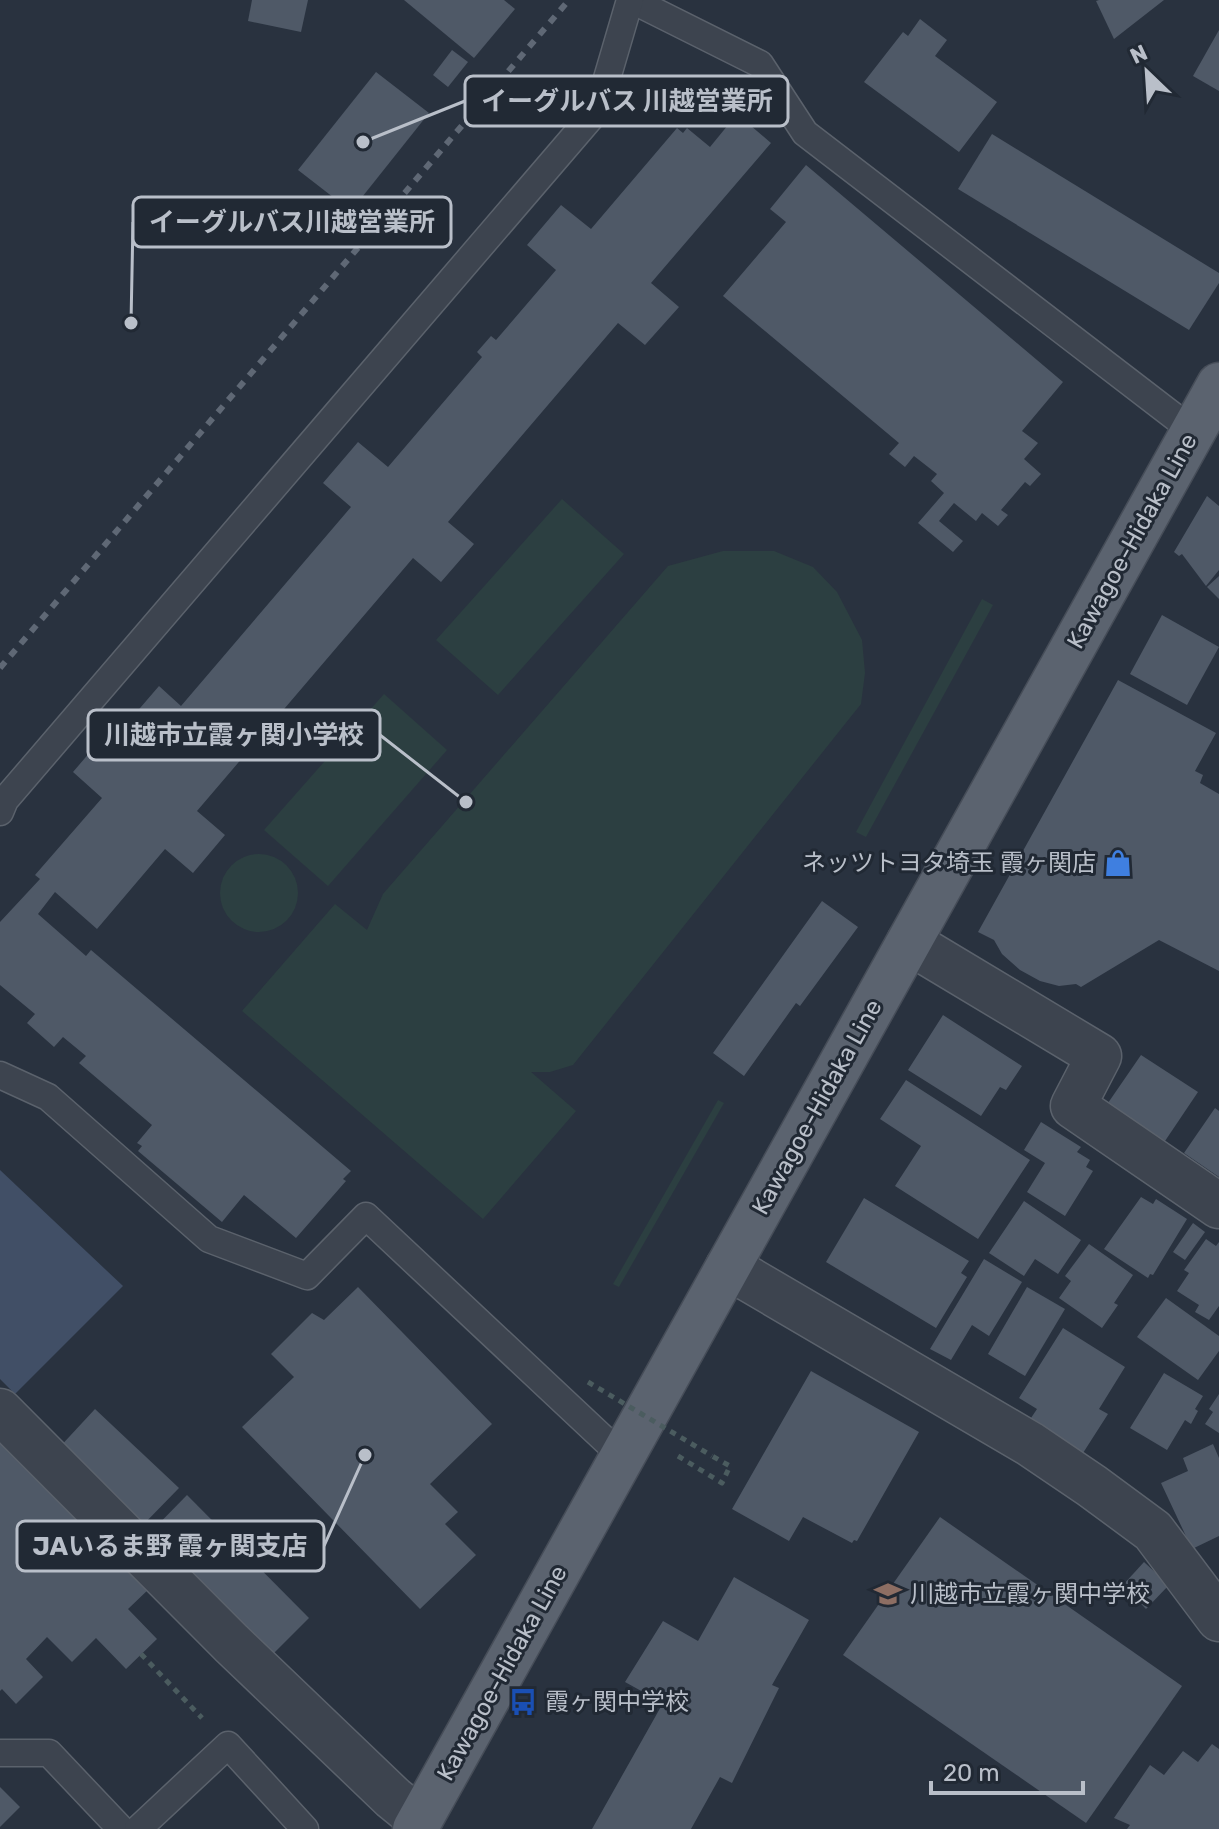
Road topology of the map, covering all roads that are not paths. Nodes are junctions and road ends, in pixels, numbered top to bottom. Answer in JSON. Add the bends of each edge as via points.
{"nodes":[{"id":1,"x":631,"y":0,"type":"edge"},
{"id":2,"x":1219,"y":385,"type":"edge"},
{"id":3,"x":1193,"y":431,"type":"junction"},
{"id":4,"x":0,"y":812,"type":"edge"},
{"id":5,"x":909,"y":942,"type":"junction"},
{"id":6,"x":0,"y":1075,"type":"edge"},
{"id":7,"x":1219,"y":1206,"type":"edge"},
{"id":8,"x":728,"y":1267,"type":"junction"},
{"id":9,"x":0,"y":1411,"type":"edge"},
{"id":10,"x":623,"y":1457,"type":"junction"},
{"id":11,"x":1212,"y":1597,"type":"edge"},
{"id":12,"x":0,"y":1753,"type":"edge"},
{"id":13,"x":418,"y":1825,"type":"edge"},
{"id":14,"x":121,"y":1829,"type":"edge"},
{"id":15,"x":138,"y":1829,"type":"edge"},
{"id":16,"x":305,"y":1829,"type":"edge"}],
"edges":[{"from":1,"to":3,"type":"lane","via":[[760,64],[805,133]]},
{"from":1,"to":4,"type":"lane","via":[[598,109]]},
{"from":2,"to":3,"type":"main road","name":"Kawagoe-Hidaka Line"},
{"from":3,"to":5,"type":"main road","name":"Kawagoe-Hidaka Line"},
{"from":5,"to":7,"type":"street","via":[[1099,1056],[1073,1106]]},
{"from":5,"to":8,"type":"main road","name":"Kawagoe-Hidaka Line"},
{"from":6,"to":10,"type":"lane","via":[[48,1097],[209,1239],[307,1276],[366,1216]]},
{"from":8,"to":10,"type":"main road","name":"Kawagoe-Hidaka Line"},
{"from":8,"to":11,"type":"street","via":[[1030,1444],[1092,1486],[1153,1531]]},
{"from":9,"to":13,"type":"street"},
{"from":10,"to":13,"type":"main road","name":"Kawagoe-Hidaka Line"},
{"from":12,"to":14,"type":"lane","via":[[49,1753]]},
{"from":15,"to":16,"type":"lane","via":[[228,1745]]}]}
